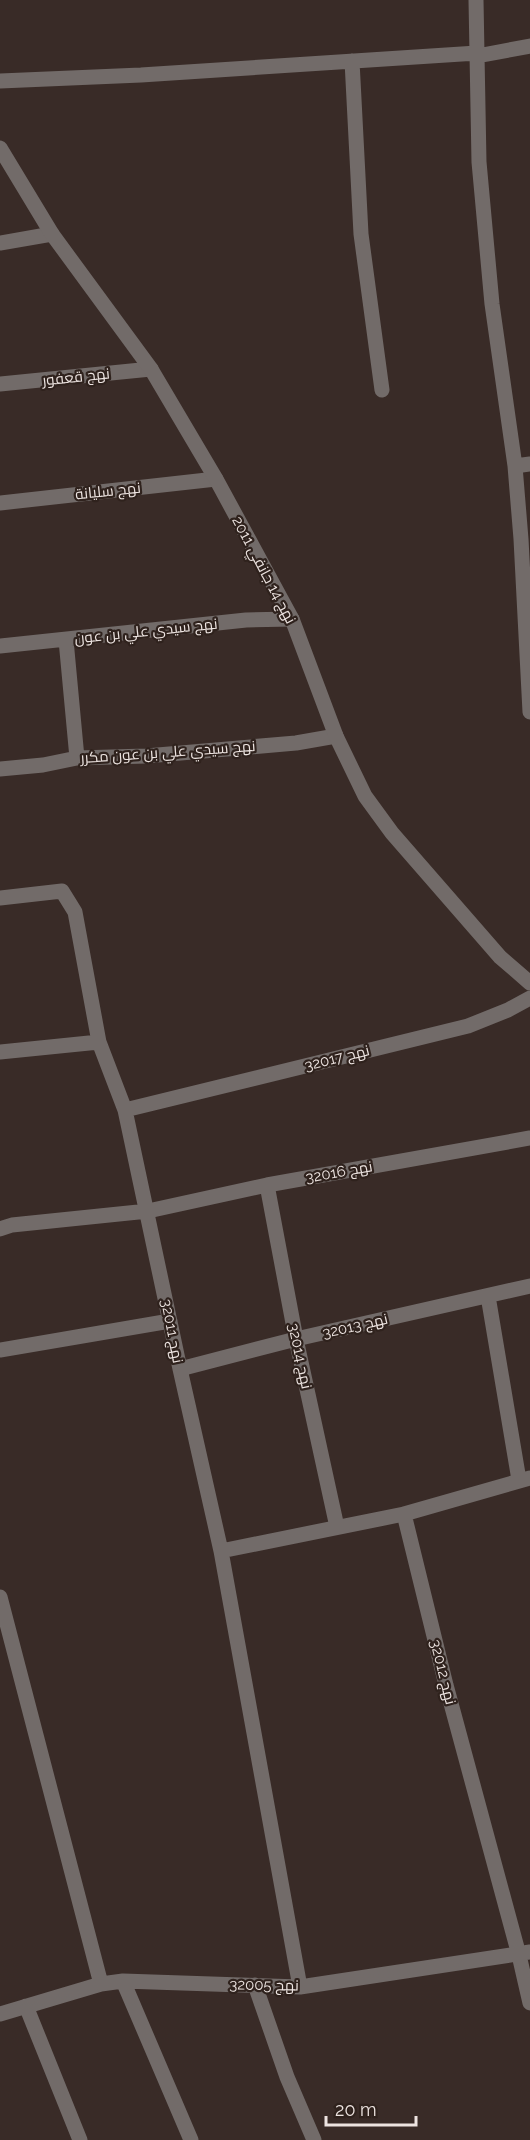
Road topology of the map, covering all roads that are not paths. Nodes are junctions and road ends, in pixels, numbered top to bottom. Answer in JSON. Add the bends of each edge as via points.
{"nodes":[{"id":1,"x":476,"y":0,"type":"edge"},
{"id":2,"x":530,"y":46,"type":"edge"},
{"id":3,"x":477,"y":54,"type":"junction"},
{"id":4,"x":352,"y":61,"type":"junction"},
{"id":5,"x":0,"y":81,"type":"edge"},
{"id":6,"x":0,"y":148,"type":"edge"},
{"id":7,"x":52,"y":234,"type":"junction"},
{"id":8,"x":0,"y":243,"type":"edge"},
{"id":9,"x":152,"y":369,"type":"junction"},
{"id":10,"x":0,"y":384,"type":"edge"},
{"id":11,"x":382,"y":390,"type":"dead end"},
{"id":12,"x":522,"y":465,"type":"edge"},
{"id":13,"x":216,"y":479,"type":"junction"},
{"id":14,"x":0,"y":503,"type":"edge"},
{"id":15,"x":526,"y":539,"type":"edge"},
{"id":16,"x":292,"y":619,"type":"junction"},
{"id":17,"x":66,"y":640,"type":"junction"},
{"id":18,"x":0,"y":646,"type":"edge"},
{"id":19,"x":530,"y":712,"type":"edge"},
{"id":20,"x":336,"y":736,"type":"junction"},
{"id":21,"x":77,"y":758,"type":"junction"},
{"id":22,"x":0,"y":769,"type":"edge"},
{"id":23,"x":0,"y":898,"type":"edge"},
{"id":24,"x":530,"y":983,"type":"edge"},
{"id":25,"x":530,"y":998,"type":"edge"},
{"id":26,"x":99,"y":1042,"type":"junction"},
{"id":27,"x":0,"y":1052,"type":"edge"},
{"id":28,"x":133,"y":1108,"type":"junction"},
{"id":29,"x":530,"y":1138,"type":"edge"},
{"id":30,"x":267,"y":1185,"type":"junction"},
{"id":31,"x":148,"y":1211,"type":"junction"},
{"id":32,"x":0,"y":1228,"type":"edge"},
{"id":33,"x":530,"y":1286,"type":"edge"},
{"id":34,"x":488,"y":1296,"type":"junction"},
{"id":35,"x":170,"y":1321,"type":"junction"},
{"id":36,"x":296,"y":1339,"type":"junction"},
{"id":37,"x":0,"y":1350,"type":"edge"},
{"id":38,"x":180,"y":1369,"type":"junction"},
{"id":39,"x":524,"y":1479,"type":"edge"},
{"id":40,"x":404,"y":1514,"type":"junction"},
{"id":41,"x":337,"y":1527,"type":"junction"},
{"id":42,"x":221,"y":1551,"type":"junction"},
{"id":43,"x":0,"y":1597,"type":"edge"},
{"id":44,"x":525,"y":1954,"type":"edge"},
{"id":45,"x":123,"y":1981,"type":"junction"},
{"id":46,"x":101,"y":1984,"type":"junction"},
{"id":47,"x":255,"y":1985,"type":"junction"},
{"id":48,"x":300,"y":1987,"type":"junction"},
{"id":49,"x":530,"y":2003,"type":"edge"},
{"id":50,"x":26,"y":2006,"type":"junction"},
{"id":51,"x":0,"y":2014,"type":"edge"},
{"id":52,"x":80,"y":2140,"type":"edge"},
{"id":53,"x":191,"y":2140,"type":"edge"},
{"id":54,"x":314,"y":2140,"type":"edge"}],
"edges":[{"from":1,"to":3,"type":"street"},
{"from":2,"to":3,"type":"street"},
{"from":3,"to":4,"type":"street"},
{"from":3,"to":12,"type":"street","via":[[479,162],[491,292]]},
{"from":4,"to":5,"type":"street"},
{"from":4,"to":11,"type":"street","via":[[361,234]]},
{"from":6,"to":7,"type":"street","name":"نهج 14 جانفي 2011"},
{"from":7,"to":8,"type":"street"},
{"from":7,"to":9,"type":"street","name":"نهج 14 جانفي 2011"},
{"from":9,"to":10,"type":"street","name":"نهج قعفور"},
{"from":9,"to":13,"type":"street","name":"نهج 14 جانفي 2011"},
{"from":12,"to":15,"type":"street"},
{"from":13,"to":14,"type":"street","name":"نهج سليانة"},
{"from":13,"to":16,"type":"street","name":"نهج 14 جانفي 2011"},
{"from":15,"to":19,"type":"street"},
{"from":16,"to":17,"type":"street","name":"نهج سيدي علي بن عون","via":[[246,620]]},
{"from":16,"to":20,"type":"street","name":"نهج 14 جانفي 2011"},
{"from":17,"to":18,"type":"street","name":"نهج سيدي علي بن عون"},
{"from":17,"to":21,"type":"street"},
{"from":20,"to":21,"type":"street","name":"نهج سيدي علي بن عون مكرر","via":[[181,753]]},
{"from":20,"to":24,"type":"street","name":"نهج 14 جانفي 2011","via":[[364,796],[392,834],[500,957]]},
{"from":21,"to":22,"type":"street","name":"نهج سيدي علي بن عون مكرر"},
{"from":23,"to":26,"type":"street","name":"نهج 32011","via":[[62,891],[75,912]]},
{"from":25,"to":28,"type":"street","name":"نهج 32017","via":[[468,1026]]},
{"from":26,"to":27,"type":"street"},
{"from":26,"to":28,"type":"street","name":"نهج 32011"},
{"from":28,"to":31,"type":"street","name":"نهج 32011"},
{"from":29,"to":30,"type":"street","name":"نهج 32016"},
{"from":30,"to":31,"type":"street","name":"نهج 32016"},
{"from":30,"to":36,"type":"street","name":"نهج 32014"},
{"from":31,"to":32,"type":"street","name":"نهج 32016"},
{"from":31,"to":35,"type":"street","name":"نهج 32011"},
{"from":33,"to":34,"type":"street","name":"نهج 32013"},
{"from":34,"to":36,"type":"street","name":"نهج 32013"},
{"from":34,"to":39,"type":"street"},
{"from":35,"to":37,"type":"street"},
{"from":35,"to":38,"type":"street","name":"نهج 32011"},
{"from":36,"to":38,"type":"street","name":"نهج 32013"},
{"from":36,"to":41,"type":"street","name":"نهج 32014"},
{"from":38,"to":42,"type":"street","name":"نهج 32011"},
{"from":39,"to":40,"type":"street"},
{"from":40,"to":41,"type":"street"},
{"from":40,"to":44,"type":"street","name":"نهج 32012","via":[[446,1685]]},
{"from":41,"to":42,"type":"street"},
{"from":42,"to":48,"type":"street","name":"نهج 32011"},
{"from":43,"to":46,"type":"street"},
{"from":44,"to":48,"type":"street","name":"نهج 32005"},
{"from":44,"to":49,"type":"street","name":"نهج 32012"},
{"from":45,"to":46,"type":"street","name":"نهج 32005"},
{"from":45,"to":47,"type":"street","name":"نهج 32005"},
{"from":45,"to":53,"type":"street"},
{"from":46,"to":50,"type":"street","name":"نهج 32005"},
{"from":47,"to":48,"type":"street","name":"نهج 32005"},
{"from":47,"to":54,"type":"street"},
{"from":50,"to":51,"type":"street","name":"نهج 32005"},
{"from":50,"to":52,"type":"street"}]}
